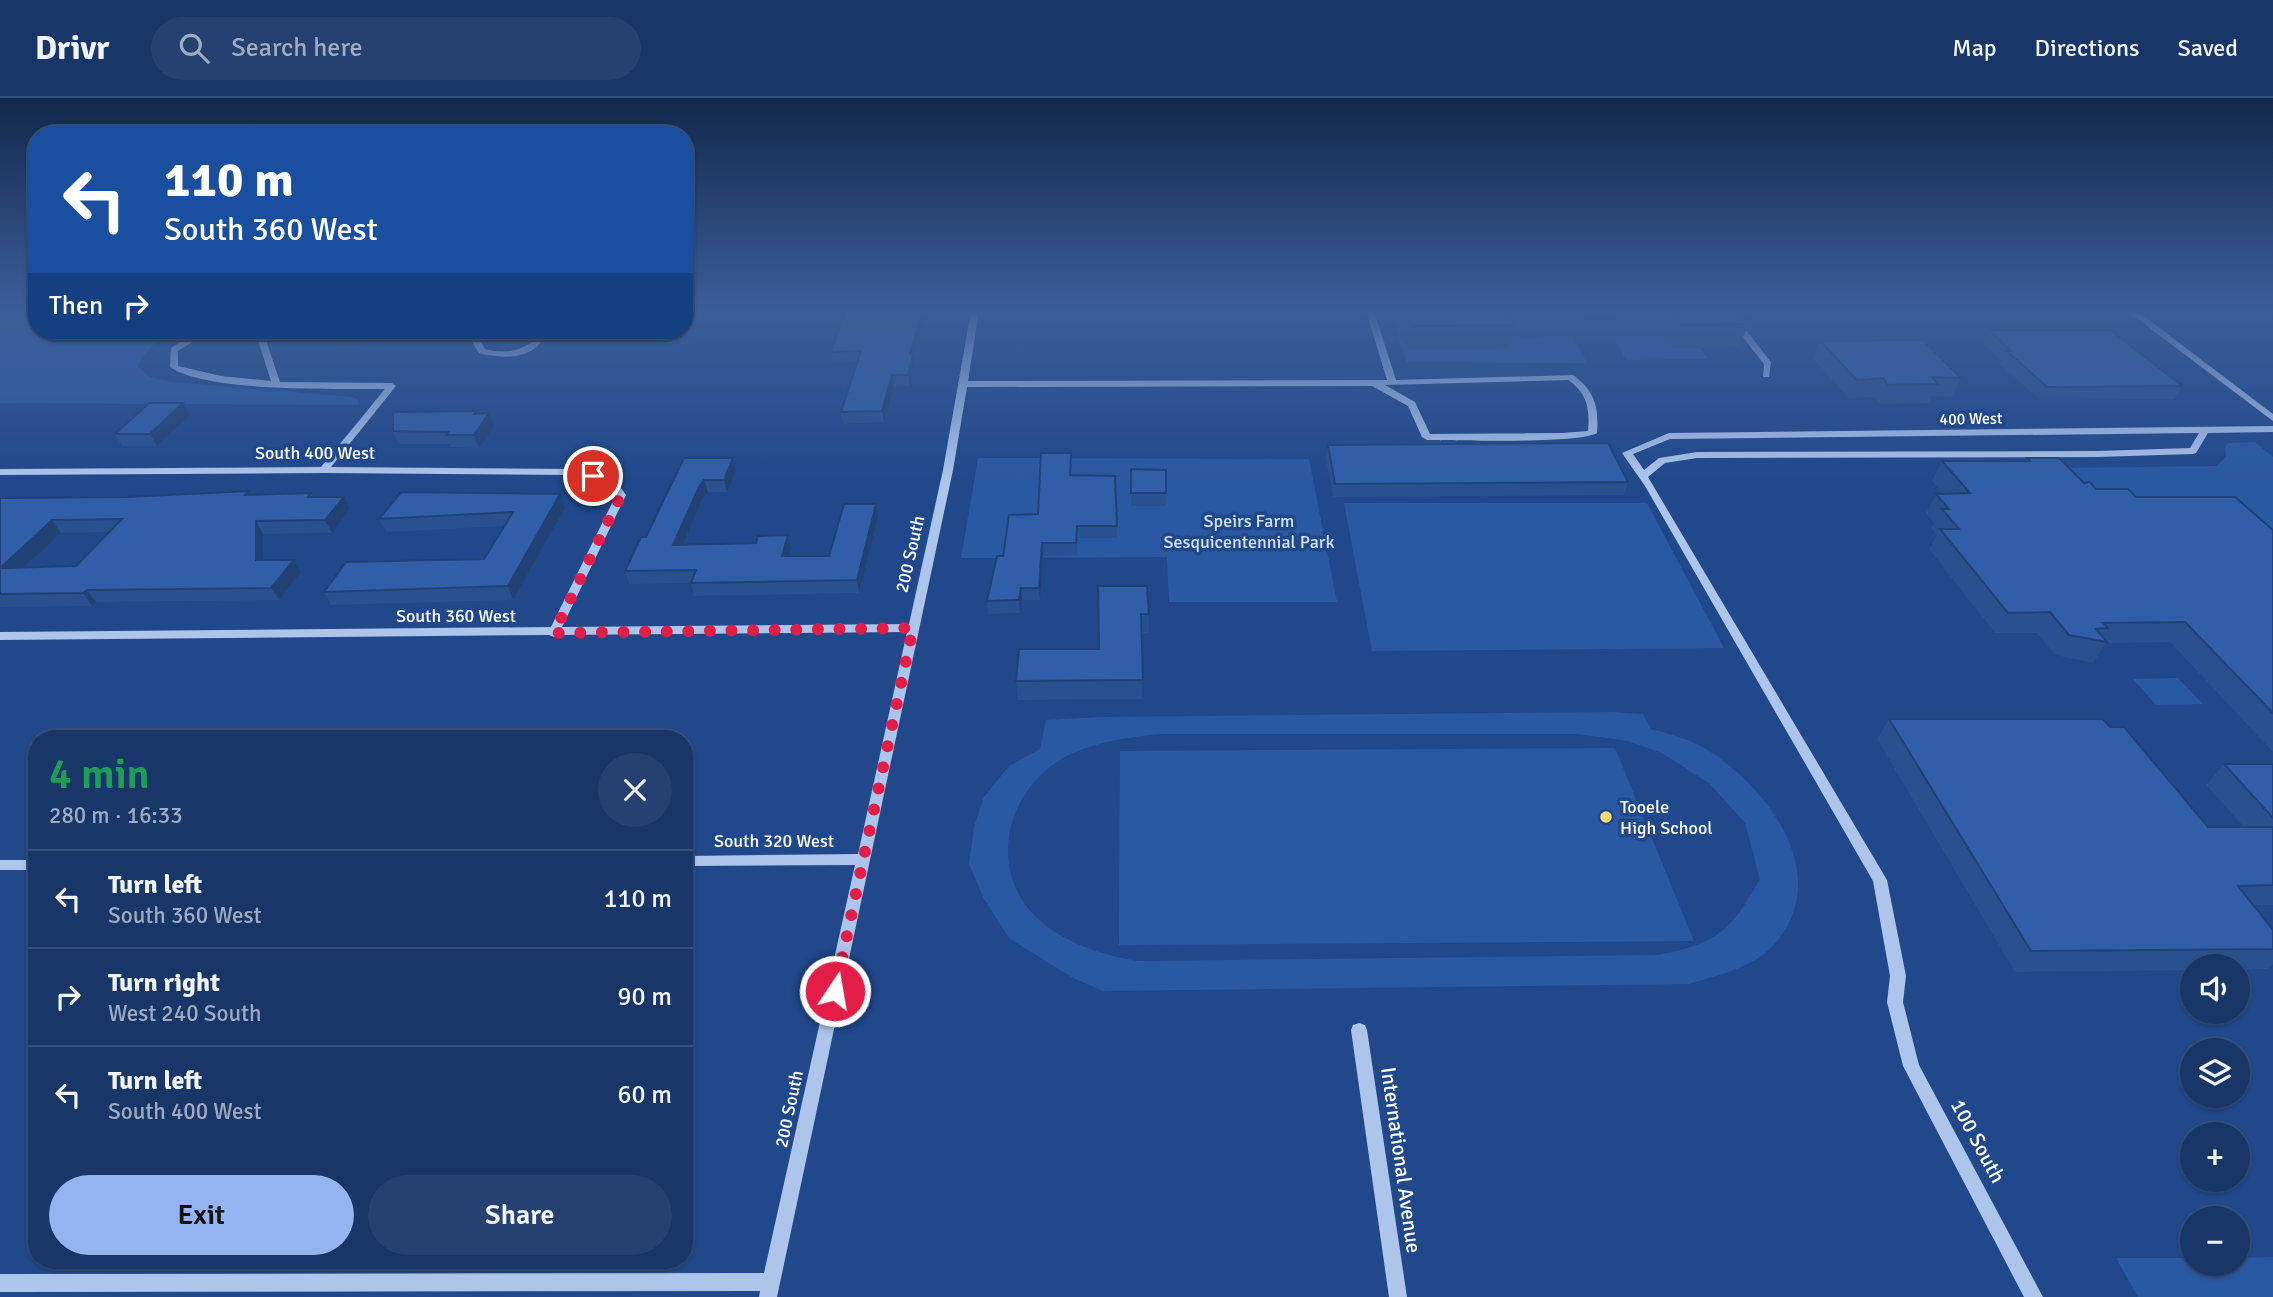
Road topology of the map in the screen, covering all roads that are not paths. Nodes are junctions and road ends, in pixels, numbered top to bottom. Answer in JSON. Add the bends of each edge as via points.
{"nodes":[{"id":1,"x":174,"y":367,"type":"edge"},
{"id":2,"x":271,"y":367,"type":"edge"},
{"id":3,"x":965,"y":367,"type":"edge"},
{"id":4,"x":1387,"y":367,"type":"edge"},
{"id":5,"x":1767,"y":367,"type":"edge"},
{"id":6,"x":2205,"y":367,"type":"edge"},
{"id":7,"x":1766,"y":375,"type":"dead end"},
{"id":8,"x":1392,"y":382,"type":"junction"},
{"id":9,"x":276,"y":383,"type":"junction"},
{"id":10,"x":1374,"y":383,"type":"junction"},
{"id":11,"x":962,"y":384,"type":"junction"},
{"id":12,"x":2273,"y":418,"type":"edge"},
{"id":13,"x":2273,"y":429,"type":"edge"},
{"id":14,"x":2205,"y":430,"type":"junction"},
{"id":15,"x":1979,"y":433,"type":"joint"},
{"id":16,"x":1669,"y":436,"type":"joint"},
{"id":17,"x":324,"y":470,"type":"junction"},
{"id":18,"x":0,"y":472,"type":"edge"},
{"id":19,"x":1643,"y":476,"type":"junction"},
{"id":20,"x":913,"y":628,"type":"junction"},
{"id":21,"x":554,"y":633,"type":"junction"},
{"id":22,"x":0,"y":636,"type":"edge"},
{"id":23,"x":864,"y":859,"type":"junction"},
{"id":24,"x":693,"y":860,"type":"edge"},
{"id":25,"x":0,"y":865,"type":"edge"},
{"id":26,"x":28,"y":865,"type":"edge"},
{"id":27,"x":1359,"y":1030,"type":"dead end"},
{"id":28,"x":0,"y":1283,"type":"edge"},
{"id":29,"x":769,"y":1289,"type":"edge"},
{"id":30,"x":1398,"y":1297,"type":"edge"},
{"id":31,"x":2034,"y":1297,"type":"edge"}],
"edges":[{"from":1,"to":9,"type":"street","via":[[205,376]]},
{"from":2,"to":9,"type":"street"},
{"from":3,"to":11,"type":"street","name":"200 South"},
{"from":4,"to":8,"type":"street"},
{"from":5,"to":7,"type":"street"},
{"from":6,"to":12,"type":"street"},
{"from":8,"to":10,"type":"street"},
{"from":8,"to":10,"type":"street","via":[[1570,377],[1585,387],[1594,413],[1592,433],[1427,437],[1412,404]]},
{"from":9,"to":17,"type":"street","via":[[393,386]]},
{"from":10,"to":11,"type":"street"},
{"from":11,"to":20,"type":"street","name":"200 South"},
{"from":13,"to":14,"type":"street","name":"400 West"},
{"from":14,"to":15,"type":"street","name":"400 West"},
{"from":14,"to":19,"type":"street","via":[[2193,451],[1697,455],[1662,460]]},
{"from":15,"to":16,"type":"street","name":"400 West"},
{"from":16,"to":19,"type":"street","name":"100 South","via":[[1627,453]]},
{"from":17,"to":18,"type":"street","name":"South 400 West"},
{"from":17,"to":21,"type":"street","name":"South 400 West","via":[[577,472],[609,479],[621,495]]},
{"from":19,"to":31,"type":"street","name":"100 South","via":[[1880,880],[1898,976],[1895,1002],[1911,1066]]},
{"from":20,"to":21,"type":"street","name":"South 360 West"},
{"from":20,"to":23,"type":"street","name":"200 South"},
{"from":21,"to":22,"type":"street","name":"South 360 West"},
{"from":23,"to":24,"type":"street","name":"South 320 West"},
{"from":23,"to":29,"type":"street","name":"200 South"},
{"from":25,"to":26,"type":"street"},
{"from":27,"to":30,"type":"street","name":"International Avenue"},
{"from":28,"to":29,"type":"street"}]}
